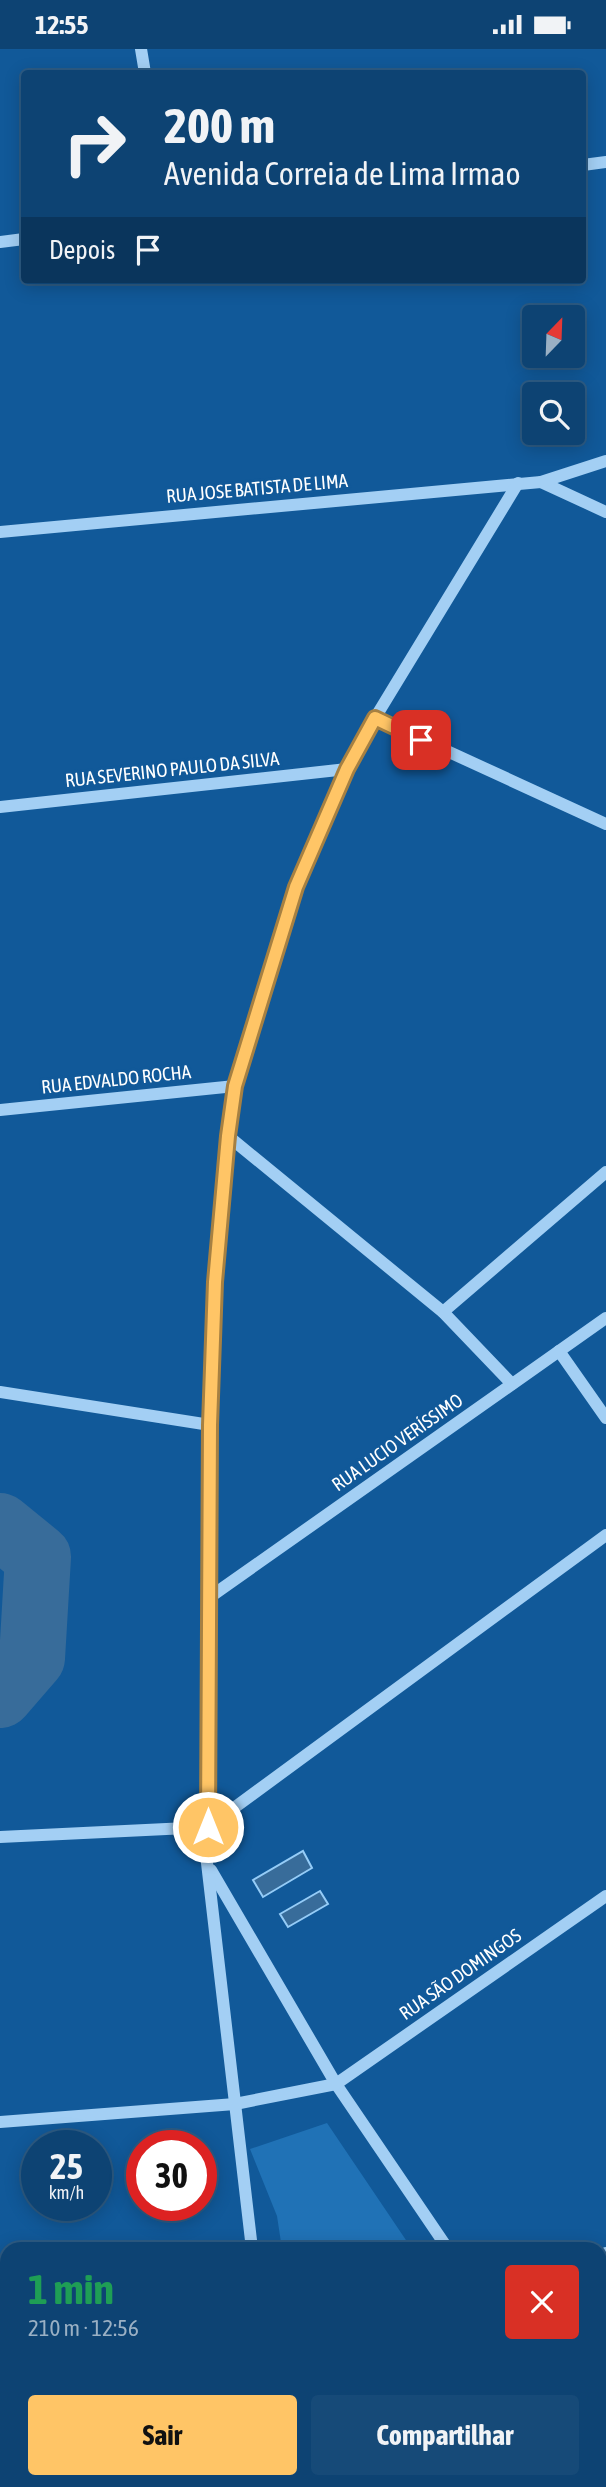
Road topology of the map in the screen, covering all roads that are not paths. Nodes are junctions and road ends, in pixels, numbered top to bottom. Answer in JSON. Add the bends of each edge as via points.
{"nodes":[{"id":1,"x":141,"y":49,"type":"edge"},
{"id":2,"x":144,"y":70,"type":"edge"},
{"id":3,"x":606,"y":162,"type":"edge"},
{"id":4,"x":586,"y":165,"type":"edge"},
{"id":5,"x":21,"y":239,"type":"edge"},
{"id":6,"x":0,"y":242,"type":"edge"},
{"id":7,"x":606,"y":461,"type":"edge"},
{"id":8,"x":541,"y":482,"type":"junction"},
{"id":9,"x":518,"y":483,"type":"junction"},
{"id":10,"x":606,"y":512,"type":"edge"},
{"id":11,"x":0,"y":532,"type":"edge"},
{"id":12,"x":375,"y":718,"type":"junction"},
{"id":13,"x":347,"y":769,"type":"junction"},
{"id":14,"x":0,"y":807,"type":"edge"},
{"id":15,"x":606,"y":824,"type":"edge"},
{"id":16,"x":235,"y":1086,"type":"junction"},
{"id":17,"x":0,"y":1110,"type":"edge"},
{"id":18,"x":228,"y":1136,"type":"junction"},
{"id":19,"x":606,"y":1172,"type":"edge"},
{"id":20,"x":443,"y":1313,"type":"junction"},
{"id":21,"x":606,"y":1318,"type":"edge"},
{"id":22,"x":559,"y":1351,"type":"junction"},
{"id":23,"x":512,"y":1384,"type":"junction"},
{"id":24,"x":0,"y":1392,"type":"edge"},
{"id":25,"x":606,"y":1418,"type":"edge"},
{"id":26,"x":210,"y":1425,"type":"junction"},
{"id":27,"x":606,"y":1535,"type":"edge"},
{"id":28,"x":210,"y":1597,"type":"junction"},
{"id":29,"x":208,"y":1827,"type":"junction"},
{"id":30,"x":0,"y":1837,"type":"edge"},
{"id":31,"x":207,"y":1864,"type":"junction"},
{"id":32,"x":606,"y":1896,"type":"edge"},
{"id":33,"x":336,"y":2084,"type":"junction"},
{"id":34,"x":235,"y":2104,"type":"junction"},
{"id":35,"x":0,"y":2122,"type":"edge"},
{"id":36,"x":251,"y":2242,"type":"edge"},
{"id":37,"x":443,"y":2242,"type":"edge"}],
"edges":[{"from":1,"to":2,"type":"street"},
{"from":3,"to":4,"type":"street"},
{"from":5,"to":6,"type":"street"},
{"from":7,"to":8,"type":"street"},
{"from":8,"to":9,"type":"street","name":"RUA JOSE BATISTA DE LIMA"},
{"from":8,"to":10,"type":"street"},
{"from":9,"to":11,"type":"street","name":"RUA JOSE BATISTA DE LIMA"},
{"from":9,"to":12,"type":"street"},
{"from":12,"to":13,"type":"street"},
{"from":12,"to":15,"type":"street"},
{"from":13,"to":14,"type":"street","name":"RUA SEVERINO PAULO DA SILVA"},
{"from":13,"to":16,"type":"street","via":[[296,887]]},
{"from":16,"to":17,"type":"street","name":"RUA EDVALDO ROCHA"},
{"from":16,"to":18,"type":"street"},
{"from":18,"to":20,"type":"street"},
{"from":18,"to":26,"type":"street","via":[[215,1282]]},
{"from":19,"to":20,"type":"street"},
{"from":20,"to":23,"type":"street"},
{"from":21,"to":22,"type":"street","name":"RUA LUCIO VERÍSSIMO"},
{"from":22,"to":23,"type":"street","name":"RUA LUCIO VERÍSSIMO"},
{"from":22,"to":25,"type":"street"},
{"from":23,"to":28,"type":"street","name":"RUA LUCIO VERÍSSIMO"},
{"from":24,"to":26,"type":"street"},
{"from":26,"to":28,"type":"street"},
{"from":27,"to":29,"type":"street"},
{"from":28,"to":29,"type":"street"},
{"from":29,"to":30,"type":"street"},
{"from":29,"to":31,"type":"street"},
{"from":31,"to":33,"type":"street"},
{"from":31,"to":34,"type":"street"},
{"from":32,"to":33,"type":"street","name":"RUA SÃO DOMINGOS"},
{"from":33,"to":34,"type":"street"},
{"from":33,"to":37,"type":"street"},
{"from":34,"to":35,"type":"street"},
{"from":34,"to":36,"type":"street"}]}
